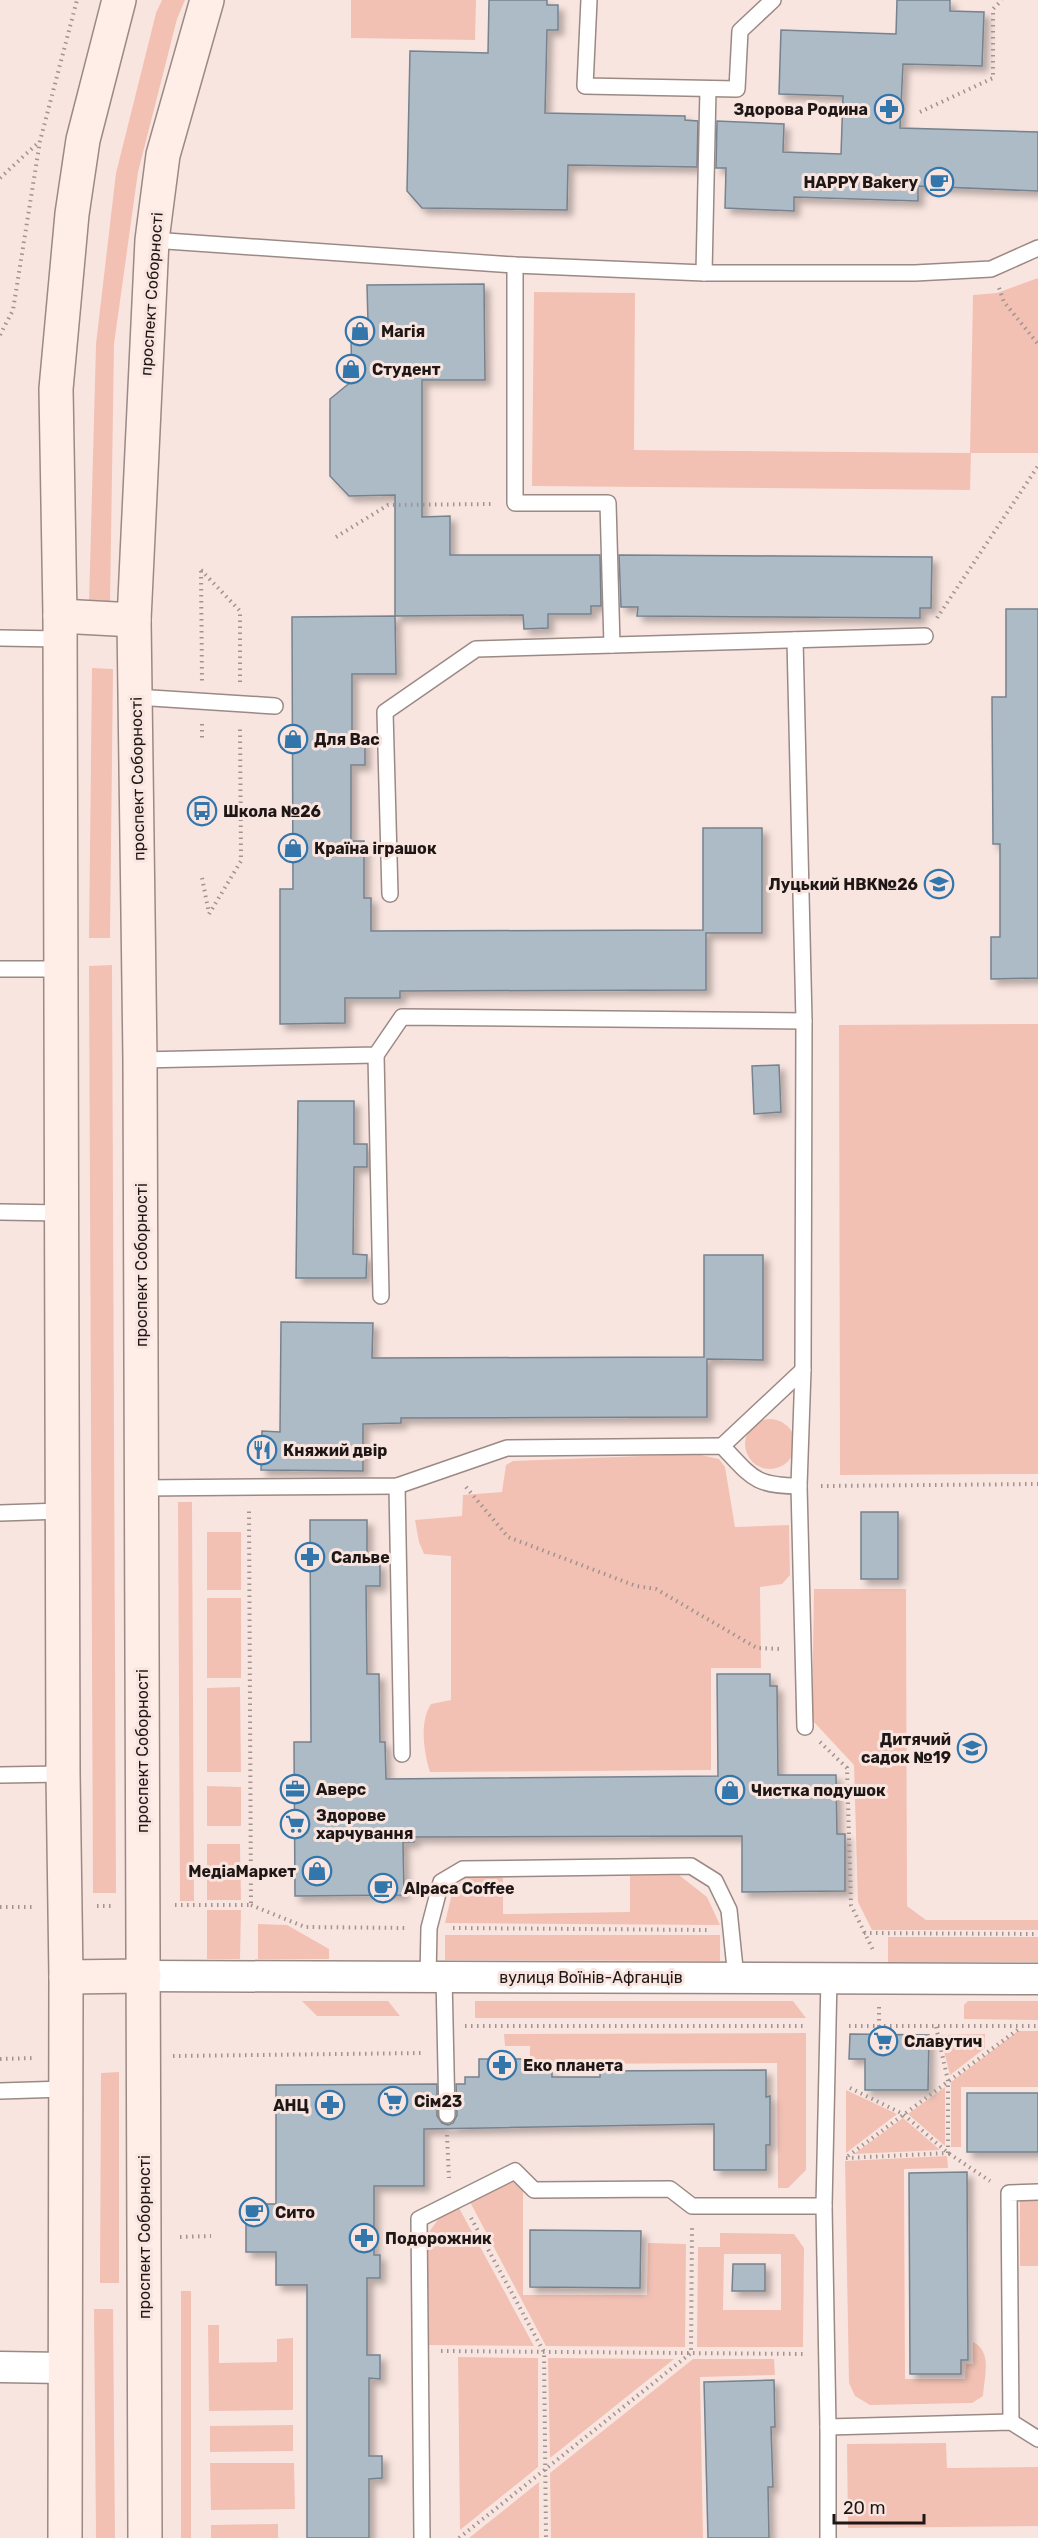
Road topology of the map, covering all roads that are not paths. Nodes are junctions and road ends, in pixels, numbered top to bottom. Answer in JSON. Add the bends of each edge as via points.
{"nodes":[{"id":1,"x":119,"y":0,"type":"edge"},
{"id":2,"x":207,"y":0,"type":"edge"},
{"id":3,"x":589,"y":0,"type":"edge"},
{"id":4,"x":773,"y":0,"type":"edge"},
{"id":5,"x":708,"y":89,"type":"junction"},
{"id":6,"x":152,"y":240,"type":"junction"},
{"id":7,"x":1038,"y":248,"type":"edge"},
{"id":8,"x":514,"y":265,"type":"junction"},
{"id":9,"x":704,"y":273,"type":"junction"},
{"id":10,"x":134,"y":620,"type":"junction"},
{"id":11,"x":60,"y":628,"type":"junction"},
{"id":12,"x":925,"y":636,"type":"road end"},
{"id":13,"x":0,"y":638,"type":"edge"},
{"id":14,"x":795,"y":640,"type":"junction"},
{"id":15,"x":612,"y":645,"type":"junction"},
{"id":16,"x":136,"y":697,"type":"junction"},
{"id":17,"x":274,"y":706,"type":"dead end"},
{"id":18,"x":390,"y":894,"type":"dead end"},
{"id":19,"x":0,"y":969,"type":"edge"},
{"id":20,"x":60,"y":969,"type":"junction"},
{"id":21,"x":804,"y":1021,"type":"junction"},
{"id":22,"x":376,"y":1055,"type":"junction"},
{"id":23,"x":140,"y":1060,"type":"junction"},
{"id":24,"x":0,"y":1212,"type":"edge"},
{"id":25,"x":61,"y":1213,"type":"junction"},
{"id":26,"x":381,"y":1296,"type":"dead end"},
{"id":27,"x":803,"y":1370,"type":"junction"},
{"id":28,"x":722,"y":1446,"type":"junction"},
{"id":29,"x":397,"y":1486,"type":"junction"},
{"id":30,"x":799,"y":1486,"type":"junction"},
{"id":31,"x":142,"y":1488,"type":"junction"},
{"id":32,"x":62,"y":1511,"type":"junction"},
{"id":33,"x":0,"y":1513,"type":"edge"},
{"id":34,"x":805,"y":1727,"type":"road end"},
{"id":35,"x":402,"y":1754,"type":"dead end"},
{"id":36,"x":63,"y":1774,"type":"junction"},
{"id":37,"x":0,"y":1775,"type":"edge"},
{"id":38,"x":144,"y":1976,"type":"junction"},
{"id":39,"x":66,"y":1977,"type":"junction"},
{"id":40,"x":436,"y":1977,"type":"junction"},
{"id":41,"x":736,"y":1978,"type":"junction"},
{"id":42,"x":829,"y":1978,"type":"junction"},
{"id":43,"x":1038,"y":1979,"type":"edge"},
{"id":44,"x":65,"y":2089,"type":"junction"},
{"id":45,"x":0,"y":2091,"type":"edge"},
{"id":46,"x":447,"y":2115,"type":"road end"},
{"id":47,"x":1038,"y":2192,"type":"edge"},
{"id":48,"x":824,"y":2206,"type":"junction"},
{"id":49,"x":0,"y":2367,"type":"edge"},
{"id":50,"x":64,"y":2368,"type":"junction"},
{"id":51,"x":1011,"y":2422,"type":"junction"},
{"id":52,"x":828,"y":2427,"type":"junction"},
{"id":53,"x":1038,"y":2439,"type":"edge"},
{"id":54,"x":65,"y":2538,"type":"edge"},
{"id":55,"x":145,"y":2538,"type":"edge"},
{"id":56,"x":422,"y":2538,"type":"edge"},
{"id":57,"x":828,"y":2538,"type":"edge"}],
"edges":[{"from":1,"to":11,"type":"main road","via":[[83,141],[72,213],[56,389]]},
{"from":2,"to":6,"type":"main road","name":"проспект Соборності","via":[[163,155]]},
{"from":3,"to":5,"type":"lane","via":[[585,86]]},
{"from":4,"to":5,"type":"lane","via":[[740,31],[737,89]]},
{"from":5,"to":9,"type":"lane"},
{"from":6,"to":8,"type":"lane"},
{"from":6,"to":10,"type":"main road","name":"проспект Соборності"},
{"from":7,"to":9,"type":"lane","via":[[991,269]]},
{"from":8,"to":9,"type":"lane"},
{"from":8,"to":15,"type":"lane","via":[[515,503],[608,503]]},
{"from":10,"to":11,"type":"main road"},
{"from":10,"to":16,"type":"main road","name":"проспект Соборності"},
{"from":11,"to":13,"type":"lane"},
{"from":11,"to":20,"type":"main road"},
{"from":12,"to":14,"type":"lane"},
{"from":14,"to":15,"type":"lane"},
{"from":14,"to":21,"type":"lane"},
{"from":15,"to":18,"type":"lane","via":[[476,649],[385,712]]},
{"from":16,"to":17,"type":"lane"},
{"from":16,"to":23,"type":"main road","name":"проспект Соборності"},
{"from":19,"to":20,"type":"lane"},
{"from":20,"to":25,"type":"main road"},
{"from":21,"to":22,"type":"lane","via":[[402,1017]]},
{"from":21,"to":27,"type":"lane"},
{"from":22,"to":23,"type":"lane"},
{"from":22,"to":26,"type":"lane"},
{"from":23,"to":31,"type":"main road","name":"проспект Соборності"},
{"from":24,"to":25,"type":"lane"},
{"from":25,"to":32,"type":"main road"},
{"from":27,"to":28,"type":"lane"},
{"from":27,"to":30,"type":"lane"},
{"from":28,"to":29,"type":"lane","via":[[507,1448]]},
{"from":28,"to":30,"type":"lane","via":[[756,1480],[772,1486]]},
{"from":29,"to":31,"type":"lane"},
{"from":29,"to":35,"type":"lane"},
{"from":30,"to":34,"type":"lane"},
{"from":31,"to":38,"type":"main road","name":"проспект Соборності"},
{"from":32,"to":33,"type":"lane"},
{"from":32,"to":36,"type":"main road"},
{"from":36,"to":37,"type":"lane"},
{"from":36,"to":39,"type":"main road"},
{"from":38,"to":39,"type":"main road"},
{"from":38,"to":40,"type":"street","name":"вулиця Воїнів-Афганців"},
{"from":38,"to":55,"type":"main road","name":"проспект Соборності"},
{"from":39,"to":44,"type":"main road"},
{"from":40,"to":41,"type":"street","name":"вулиця Воїнів-Афганців"},
{"from":40,"to":41,"type":"lane","via":[[429,1928],[441,1882],[463,1869],[691,1866],[715,1881],[729,1910]]},
{"from":40,"to":46,"type":"lane","via":[[445,2026]]},
{"from":41,"to":42,"type":"street","name":"вулиця Воїнів-Афганців"},
{"from":42,"to":43,"type":"street","name":"вулиця Воїнів-Афганців"},
{"from":42,"to":48,"type":"lane"},
{"from":44,"to":45,"type":"lane"},
{"from":44,"to":50,"type":"main road"},
{"from":47,"to":51,"type":"lane","via":[[1009,2193]]},
{"from":48,"to":52,"type":"lane"},
{"from":48,"to":56,"type":"lane","via":[[692,2206],[670,2189],[534,2190],[515,2171],[419,2219]]},
{"from":49,"to":50,"type":"street"},
{"from":50,"to":54,"type":"main road"},
{"from":51,"to":52,"type":"lane"},
{"from":51,"to":53,"type":"lane"},
{"from":52,"to":57,"type":"lane"}]}
